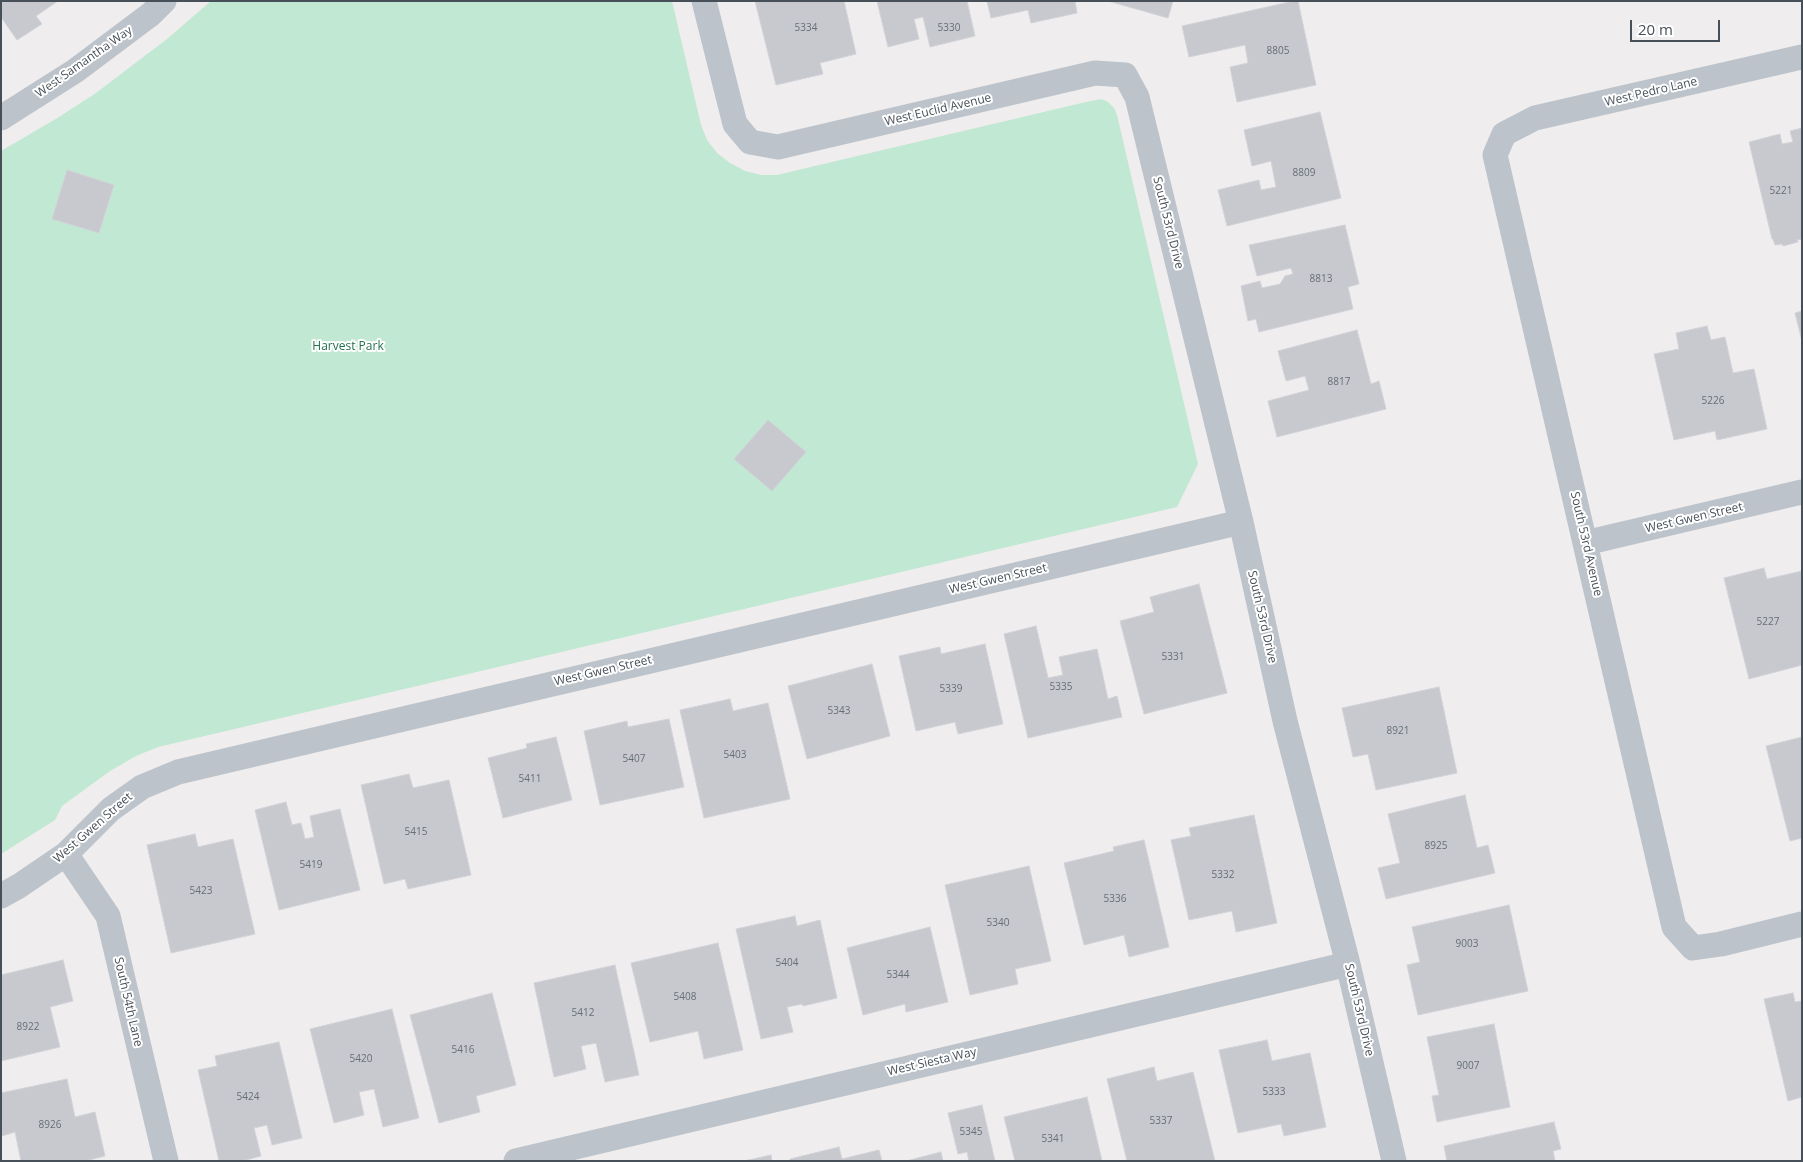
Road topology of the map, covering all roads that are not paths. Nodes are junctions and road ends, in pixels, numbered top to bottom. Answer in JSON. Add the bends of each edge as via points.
{"nodes":[{"id":1,"x":164,"y":1,"type":"edge"},
{"id":2,"x":704,"y":1,"type":"edge"},
{"id":3,"x":1802,"y":57,"type":"edge"},
{"id":4,"x":1125,"y":75,"type":"joint"},
{"id":5,"x":1,"y":118,"type":"edge"},
{"id":6,"x":1504,"y":134,"type":"joint"},
{"id":7,"x":1802,"y":492,"type":"edge"},
{"id":8,"x":1241,"y":522,"type":"junction"},
{"id":9,"x":1585,"y":543,"type":"junction"},
{"id":10,"x":66,"y":854,"type":"junction"},
{"id":11,"x":1,"y":896,"type":"edge"},
{"id":12,"x":1802,"y":924,"type":"edge"},
{"id":13,"x":1348,"y":964,"type":"junction"},
{"id":14,"x":166,"y":1161,"type":"edge"},
{"id":15,"x":516,"y":1161,"type":"edge"},
{"id":16,"x":1394,"y":1161,"type":"edge"}],
"edges":[{"from":1,"to":5,"type":"street","name":"West Samantha Way","via":[[75,71]]},
{"from":2,"to":4,"type":"street","name":"West Euclid Avenue","via":[[735,124],[750,142],[778,147],[1095,73]]},
{"from":3,"to":6,"type":"street","name":"West Pedro Lane","via":[[1535,118]]},
{"from":4,"to":8,"type":"street","name":"South 53rd Drive","via":[[1137,97]]},
{"from":6,"to":9,"type":"street","name":"South 53rd Avenue","via":[[1495,155]]},
{"from":7,"to":9,"type":"street","name":"West Gwen Street"},
{"from":8,"to":10,"type":"street","name":"West Gwen Street","via":[[178,772],[134,792],[111,809]]},
{"from":8,"to":13,"type":"street","name":"South 53rd Drive","via":[[1286,721]]},
{"from":9,"to":12,"type":"street","name":"South 53rd Avenue","via":[[1674,927],[1693,948]]},
{"from":10,"to":11,"type":"street","name":"West Gwen Street"},
{"from":10,"to":14,"type":"street","name":"South 54th Lane","via":[[108,916]]},
{"from":13,"to":15,"type":"street","name":"West Siesta Way"},
{"from":13,"to":16,"type":"street","name":"South 53rd Drive"}]}
